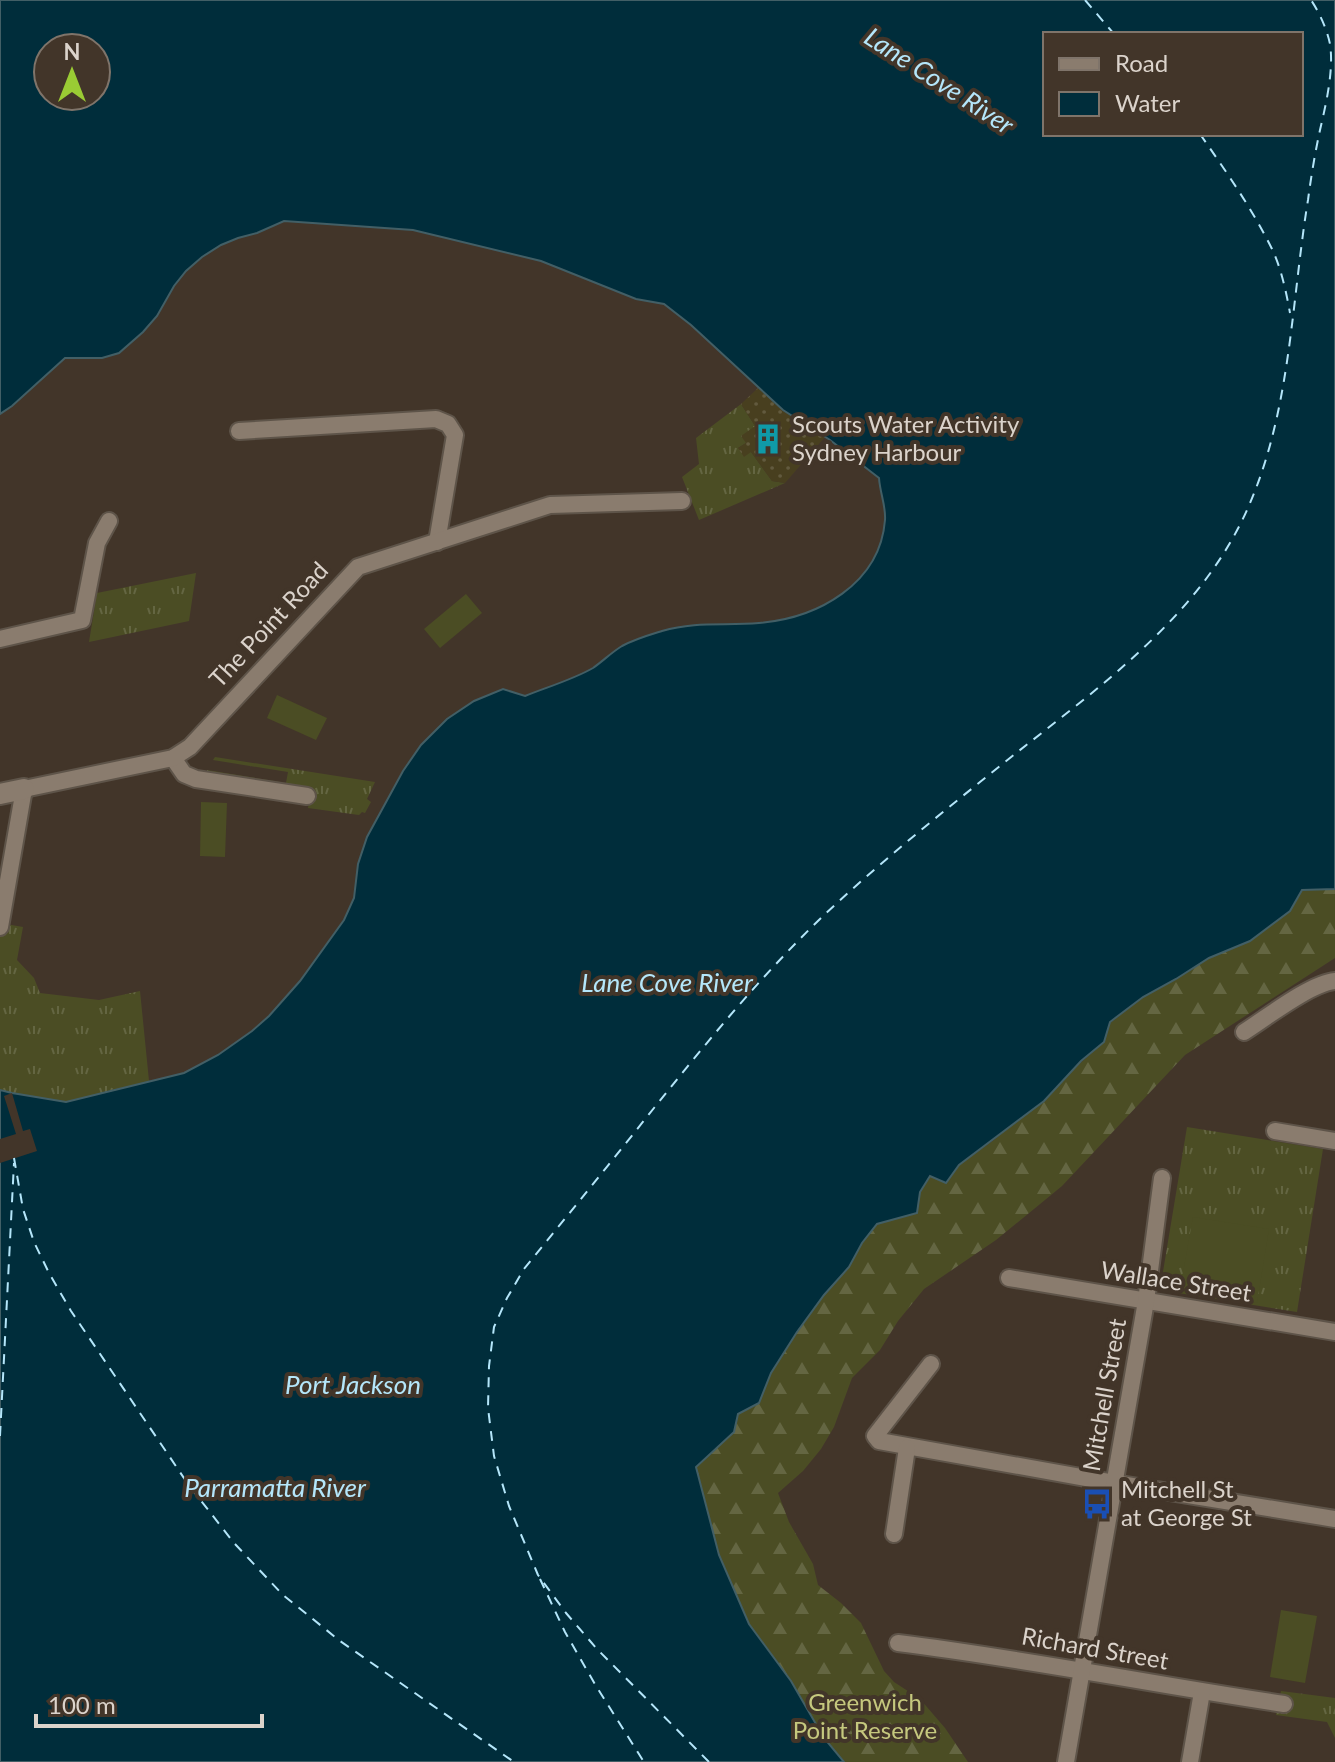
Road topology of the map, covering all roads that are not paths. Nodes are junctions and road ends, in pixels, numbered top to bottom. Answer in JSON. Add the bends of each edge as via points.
{"nodes":[{"id":1,"x":239,"y":431,"type":"dead end"},
{"id":2,"x":682,"y":501,"type":"dead end"},
{"id":3,"x":109,"y":521,"type":"dead end"},
{"id":4,"x":437,"y":542,"type":"junction"},
{"id":5,"x":0,"y":639,"type":"edge"},
{"id":6,"x":173,"y":758,"type":"junction"},
{"id":7,"x":24,"y":789,"type":"junction"},
{"id":8,"x":0,"y":794,"type":"edge"},
{"id":9,"x":307,"y":796,"type":"dead end"},
{"id":10,"x":0,"y":927,"type":"edge"},
{"id":11,"x":1335,"y":981,"type":"edge"},
{"id":12,"x":1244,"y":1032,"type":"dead end"},
{"id":13,"x":1275,"y":1131,"type":"dead end"},
{"id":14,"x":1335,"y":1141,"type":"edge"},
{"id":15,"x":1162,"y":1178,"type":"dead end"},
{"id":16,"x":1009,"y":1278,"type":"dead end"},
{"id":17,"x":1146,"y":1301,"type":"junction"},
{"id":18,"x":1335,"y":1332,"type":"edge"},
{"id":19,"x":931,"y":1364,"type":"dead end"},
{"id":20,"x":907,"y":1448,"type":"junction"},
{"id":21,"x":1114,"y":1483,"type":"junction"},
{"id":22,"x":1335,"y":1519,"type":"edge"},
{"id":23,"x":894,"y":1534,"type":"dead end"},
{"id":24,"x":898,"y":1643,"type":"dead end"},
{"id":25,"x":1081,"y":1671,"type":"junction"},
{"id":26,"x":1202,"y":1692,"type":"junction"},
{"id":27,"x":1284,"y":1704,"type":"dead end"},
{"id":28,"x":1066,"y":1762,"type":"edge"},
{"id":29,"x":1190,"y":1762,"type":"edge"}],
"edges":[{"from":1,"to":4,"type":"street","via":[[436,419],[448,424],[455,435]]},
{"from":2,"to":4,"type":"street","name":"The Point Road","via":[[550,505]]},
{"from":3,"to":5,"type":"street","via":[[97,543],[82,620]]},
{"from":4,"to":6,"type":"street","name":"The Point Road","via":[[358,567],[198,740]]},
{"from":6,"to":7,"type":"street","name":"The Point Road"},
{"from":6,"to":9,"type":"street","via":[[184,774],[196,779]]},
{"from":7,"to":8,"type":"street","name":"The Point Road"},
{"from":7,"to":10,"type":"street"},
{"from":11,"to":12,"type":"street"},
{"from":13,"to":14,"type":"street"},
{"from":15,"to":17,"type":"street","name":"Mitchell Street"},
{"from":16,"to":17,"type":"street","name":"Wallace Street"},
{"from":17,"to":18,"type":"street","name":"Wallace Street"},
{"from":17,"to":21,"type":"street","name":"Mitchell Street"},
{"from":19,"to":20,"type":"street","via":[[875,1436]]},
{"from":20,"to":21,"type":"street"},
{"from":20,"to":23,"type":"street"},
{"from":21,"to":22,"type":"street"},
{"from":21,"to":25,"type":"street","name":"Mitchell Street"},
{"from":24,"to":25,"type":"street","name":"Richard Street"},
{"from":25,"to":26,"type":"street","name":"Richard Street"},
{"from":25,"to":28,"type":"street","name":"Mitchell Street"},
{"from":26,"to":27,"type":"street","name":"Richard Street"},
{"from":26,"to":29,"type":"street"}]}
